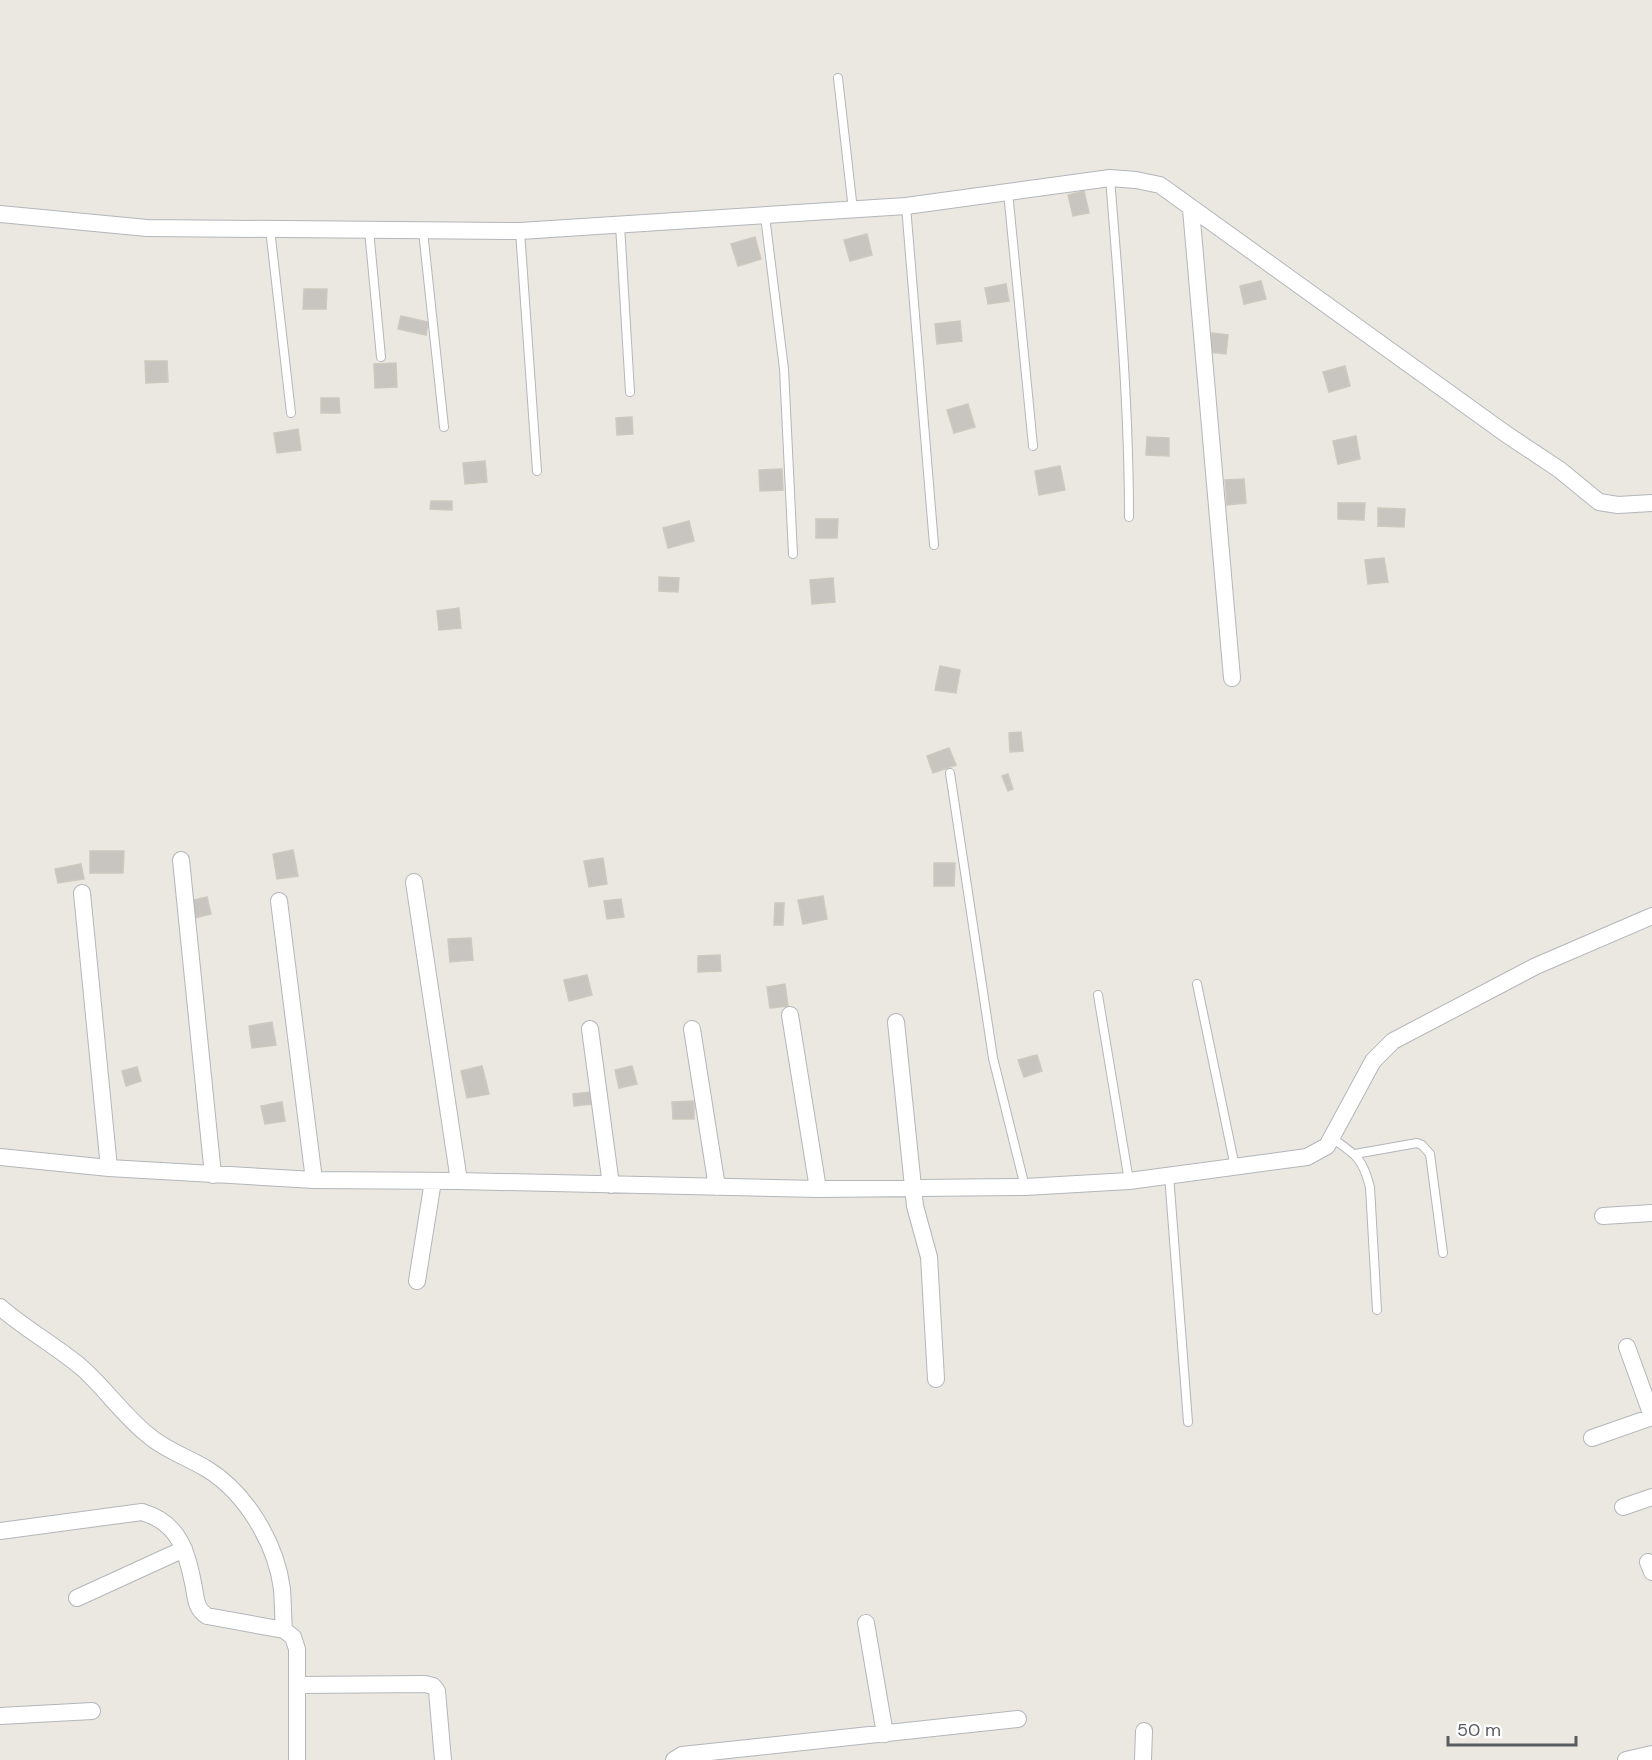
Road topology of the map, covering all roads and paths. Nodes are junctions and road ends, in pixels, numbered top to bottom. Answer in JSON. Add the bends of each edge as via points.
{"nodes":[{"id":1,"x":838,"y":78,"type":"dead end"},
{"id":2,"x":1110,"y":178,"type":"junction"},
{"id":3,"x":1008,"y":192,"type":"junction"},
{"id":4,"x":906,"y":206,"type":"junction"},
{"id":5,"x":1191,"y":209,"type":"junction"},
{"id":6,"x":853,"y":210,"type":"junction"},
{"id":7,"x":0,"y":214,"type":"edge"},
{"id":8,"x":765,"y":216,"type":"junction"},
{"id":9,"x":620,"y":225,"type":"junction"},
{"id":10,"x":270,"y":229,"type":"junction"},
{"id":11,"x":369,"y":230,"type":"junction"},
{"id":12,"x":423,"y":231,"type":"junction"},
{"id":13,"x":520,"y":231,"type":"junction"},
{"id":14,"x":381,"y":357,"type":"dead end"},
{"id":15,"x":630,"y":392,"type":"dead end"},
{"id":16,"x":291,"y":413,"type":"dead end"},
{"id":17,"x":444,"y":427,"type":"dead end"},
{"id":18,"x":1033,"y":446,"type":"dead end"},
{"id":19,"x":537,"y":471,"type":"dead end"},
{"id":20,"x":1652,"y":503,"type":"edge"},
{"id":21,"x":1129,"y":517,"type":"dead end"},
{"id":22,"x":934,"y":545,"type":"dead end"},
{"id":23,"x":793,"y":554,"type":"dead end"},
{"id":24,"x":1232,"y":678,"type":"dead end"},
{"id":25,"x":950,"y":773,"type":"dead end"},
{"id":26,"x":181,"y":860,"type":"dead end"},
{"id":27,"x":414,"y":882,"type":"dead end"},
{"id":28,"x":82,"y":893,"type":"dead end"},
{"id":29,"x":279,"y":901,"type":"dead end"},
{"id":30,"x":1652,"y":916,"type":"edge"},
{"id":31,"x":1197,"y":984,"type":"dead end"},
{"id":32,"x":1098,"y":995,"type":"dead end"},
{"id":33,"x":790,"y":1015,"type":"dead end"},
{"id":34,"x":896,"y":1022,"type":"dead end"},
{"id":35,"x":590,"y":1029,"type":"dead end"},
{"id":36,"x":692,"y":1029,"type":"dead end"},
{"id":37,"x":1332,"y":1138,"type":"junction"},
{"id":38,"x":1355,"y":1154,"type":"junction"},
{"id":39,"x":0,"y":1157,"type":"edge"},
{"id":40,"x":109,"y":1167,"type":"junction"},
{"id":41,"x":1235,"y":1167,"type":"junction"},
{"id":42,"x":213,"y":1175,"type":"junction"},
{"id":43,"x":1169,"y":1175,"type":"junction"},
{"id":44,"x":314,"y":1180,"type":"junction"},
{"id":45,"x":433,"y":1181,"type":"junction"},
{"id":46,"x":459,"y":1181,"type":"junction"},
{"id":47,"x":1129,"y":1181,"type":"junction"},
{"id":48,"x":611,"y":1185,"type":"junction"},
{"id":49,"x":913,"y":1186,"type":"junction"},
{"id":50,"x":1025,"y":1186,"type":"junction"},
{"id":51,"x":717,"y":1187,"type":"junction"},
{"id":52,"x":818,"y":1189,"type":"junction"},
{"id":53,"x":1652,"y":1213,"type":"edge"},
{"id":54,"x":1603,"y":1216,"type":"dead end"},
{"id":55,"x":1443,"y":1253,"type":"dead end"},
{"id":56,"x":417,"y":1281,"type":"dead end"},
{"id":57,"x":0,"y":1307,"type":"edge"},
{"id":58,"x":1377,"y":1310,"type":"dead end"},
{"id":59,"x":1627,"y":1347,"type":"dead end"},
{"id":60,"x":936,"y":1378,"type":"dead end"},
{"id":61,"x":1652,"y":1416,"type":"edge"},
{"id":62,"x":1188,"y":1422,"type":"dead end"},
{"id":63,"x":1592,"y":1438,"type":"dead end"},
{"id":64,"x":1652,"y":1497,"type":"edge"},
{"id":65,"x":1623,"y":1508,"type":"dead end"},
{"id":66,"x":0,"y":1531,"type":"edge"},
{"id":67,"x":184,"y":1549,"type":"junction"},
{"id":68,"x":77,"y":1598,"type":"dead end"},
{"id":69,"x":866,"y":1623,"type":"dead end"},
{"id":70,"x":284,"y":1630,"type":"junction"},
{"id":71,"x":297,"y":1685,"type":"junction"},
{"id":72,"x":92,"y":1711,"type":"dead end"},
{"id":73,"x":0,"y":1716,"type":"edge"},
{"id":74,"x":1018,"y":1719,"type":"dead end"},
{"id":75,"x":1144,"y":1731,"type":"dead end"},
{"id":76,"x":885,"y":1734,"type":"junction"},
{"id":77,"x":1652,"y":1754,"type":"edge"},
{"id":78,"x":297,"y":1760,"type":"edge"},
{"id":79,"x":443,"y":1760,"type":"edge"},
{"id":80,"x":674,"y":1760,"type":"edge"},
{"id":81,"x":1143,"y":1760,"type":"edge"},
{"id":82,"x":1626,"y":1760,"type":"edge"}],
"edges":[{"from":1,"to":6,"type":"lane"},
{"from":2,"to":3,"type":"street"},
{"from":2,"to":5,"type":"street","via":[[1160,185]]},
{"from":2,"to":21,"type":"lane","via":[[1126,373]]},
{"from":3,"to":4,"type":"street"},
{"from":3,"to":18,"type":"lane"},
{"from":4,"to":6,"type":"street"},
{"from":4,"to":22,"type":"lane"},
{"from":5,"to":20,"type":"street","via":[[1560,470],[1599,502]]},
{"from":5,"to":24,"type":"street"},
{"from":6,"to":8,"type":"street"},
{"from":7,"to":10,"type":"street","via":[[147,228]]},
{"from":8,"to":9,"type":"street"},
{"from":8,"to":23,"type":"lane","via":[[784,369]]},
{"from":9,"to":13,"type":"street"},
{"from":9,"to":15,"type":"lane"},
{"from":10,"to":11,"type":"street"},
{"from":10,"to":16,"type":"lane"},
{"from":11,"to":12,"type":"street"},
{"from":11,"to":14,"type":"lane"},
{"from":12,"to":13,"type":"street"},
{"from":12,"to":17,"type":"lane"},
{"from":13,"to":19,"type":"lane"},
{"from":25,"to":50,"type":"lane","via":[[993,1058]]},
{"from":26,"to":42,"type":"street"},
{"from":27,"to":46,"type":"street"},
{"from":28,"to":40,"type":"street"},
{"from":29,"to":44,"type":"street"},
{"from":30,"to":37,"type":"street","via":[[1536,966],[1393,1041],[1374,1061]]},
{"from":31,"to":41,"type":"lane"},
{"from":32,"to":47,"type":"lane"},
{"from":33,"to":52,"type":"street"},
{"from":34,"to":49,"type":"street"},
{"from":35,"to":48,"type":"street"},
{"from":36,"to":51,"type":"street"},
{"from":37,"to":38,"type":"lane"},
{"from":37,"to":41,"type":"street","via":[[1327,1146],[1307,1157]]},
{"from":38,"to":55,"type":"lane","via":[[1417,1143],[1427,1149]]},
{"from":38,"to":58,"type":"lane","via":[[1370,1187]]},
{"from":39,"to":40,"type":"street"},
{"from":40,"to":42,"type":"street"},
{"from":41,"to":43,"type":"street"},
{"from":42,"to":44,"type":"street"},
{"from":43,"to":47,"type":"street"},
{"from":43,"to":62,"type":"lane"},
{"from":44,"to":45,"type":"street"},
{"from":45,"to":46,"type":"street"},
{"from":45,"to":56,"type":"street"},
{"from":46,"to":48,"type":"street"},
{"from":47,"to":50,"type":"street"},
{"from":48,"to":51,"type":"street"},
{"from":49,"to":50,"type":"street"},
{"from":49,"to":52,"type":"street"},
{"from":49,"to":60,"type":"street","via":[[929,1257]]},
{"from":51,"to":52,"type":"street"},
{"from":53,"to":54,"type":"street"},
{"from":57,"to":70,"type":"street","via":[[81,1367],[148,1436],[205,1468],[240,1496],[276,1565],[282,1588]]},
{"from":59,"to":61,"type":"street"},
{"from":61,"to":63,"type":"street"},
{"from":64,"to":65,"type":"street"},
{"from":66,"to":67,"type":"street","via":[[142,1512],[166,1523]]},
{"from":67,"to":68,"type":"street"},
{"from":67,"to":70,"type":"street","via":[[201,1612]]},
{"from":69,"to":76,"type":"street"},
{"from":70,"to":71,"type":"street","via":[[295,1642]]},
{"from":71,"to":78,"type":"street"},
{"from":71,"to":79,"type":"street","via":[[433,1686],[437,1691]]},
{"from":72,"to":73,"type":"street"},
{"from":74,"to":76,"type":"street"},
{"from":75,"to":81,"type":"street"},
{"from":76,"to":80,"type":"street","via":[[682,1755]]},
{"from":77,"to":82,"type":"street"}]}
